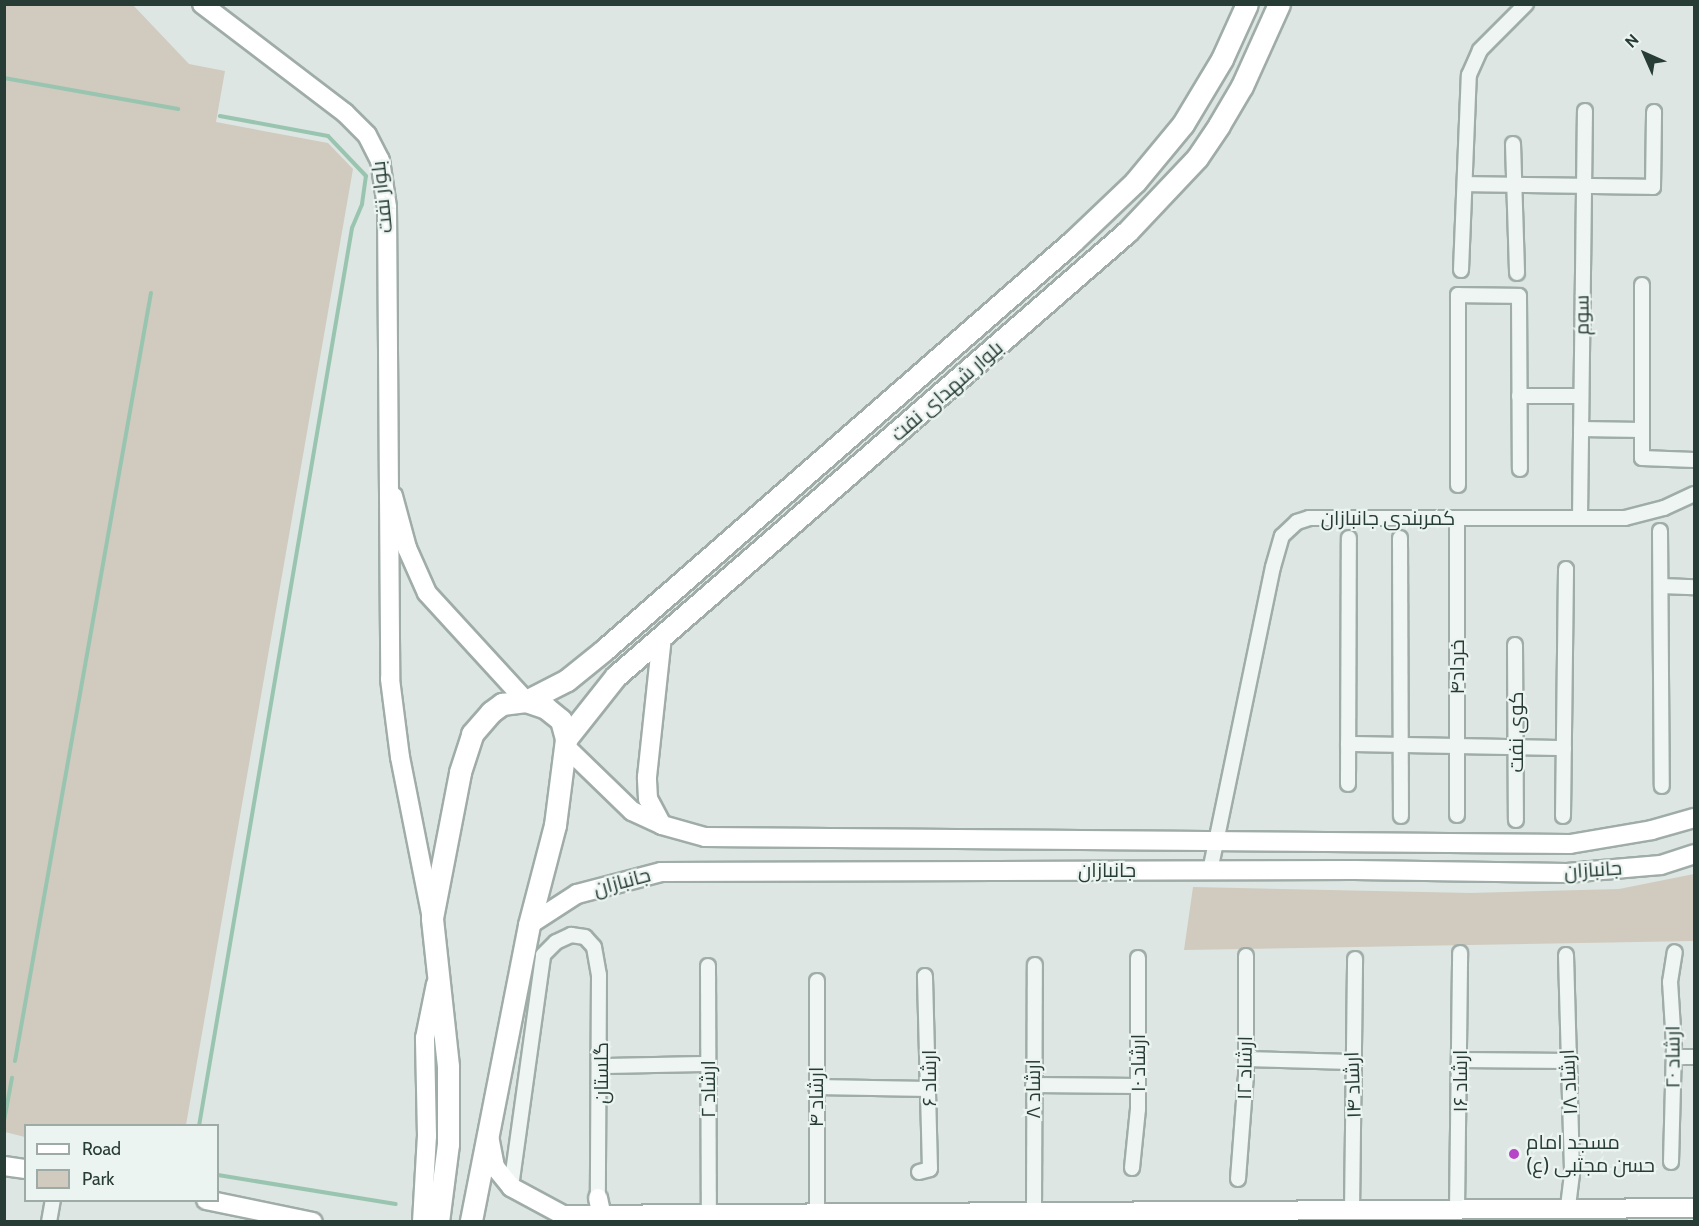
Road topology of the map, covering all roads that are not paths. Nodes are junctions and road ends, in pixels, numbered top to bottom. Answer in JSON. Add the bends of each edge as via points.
{"nodes":[{"id":1,"x":202,"y":4,"type":"edge"},
{"id":2,"x":1247,"y":4,"type":"edge"},
{"id":3,"x":1279,"y":4,"type":"edge"},
{"id":4,"x":1526,"y":4,"type":"edge"},
{"id":5,"x":1585,"y":111,"type":"dead end"},
{"id":6,"x":1654,"y":112,"type":"dead end"},
{"id":7,"x":1513,"y":144,"type":"dead end"},
{"id":8,"x":1466,"y":184,"type":"junction"},
{"id":9,"x":1513,"y":186,"type":"junction"},
{"id":10,"x":1584,"y":188,"type":"junction"},
{"id":11,"x":1461,"y":270,"type":"dead end"},
{"id":12,"x":1517,"y":273,"type":"dead end"},
{"id":13,"x":1642,"y":285,"type":"dead end"},
{"id":14,"x":1519,"y":396,"type":"junction"},
{"id":15,"x":1581,"y":396,"type":"junction"},
{"id":16,"x":1581,"y":429,"type":"junction"},
{"id":17,"x":1642,"y":430,"type":"junction"},
{"id":18,"x":1695,"y":460,"type":"edge"},
{"id":19,"x":1520,"y":469,"type":"dead end"},
{"id":20,"x":388,"y":474,"type":"junction"},
{"id":21,"x":1458,"y":485,"type":"dead end"},
{"id":22,"x":1695,"y":494,"type":"edge"},
{"id":23,"x":1457,"y":518,"type":"junction"},
{"id":24,"x":1580,"y":518,"type":"junction"},
{"id":25,"x":1660,"y":531,"type":"dead end"},
{"id":26,"x":1349,"y":538,"type":"dead end"},
{"id":27,"x":1400,"y":538,"type":"dead end"},
{"id":28,"x":1566,"y":569,"type":"dead end"},
{"id":29,"x":1661,"y":586,"type":"junction"},
{"id":30,"x":1695,"y":586,"type":"edge"},
{"id":31,"x":662,"y":636,"type":"junction"},
{"id":32,"x":1515,"y":645,"type":"dead end"},
{"id":33,"x":526,"y":701,"type":"junction"},
{"id":34,"x":566,"y":742,"type":"junction"},
{"id":35,"x":1348,"y":744,"type":"junction"},
{"id":36,"x":1400,"y":745,"type":"junction"},
{"id":37,"x":1457,"y":746,"type":"junction"},
{"id":38,"x":1516,"y":747,"type":"junction"},
{"id":39,"x":1564,"y":748,"type":"junction"},
{"id":40,"x":1348,"y":784,"type":"dead end"},
{"id":41,"x":1662,"y":786,"type":"dead end"},
{"id":42,"x":1457,"y":815,"type":"dead end"},
{"id":43,"x":1401,"y":816,"type":"dead end"},
{"id":44,"x":1563,"y":816,"type":"dead end"},
{"id":45,"x":1695,"y":818,"type":"edge"},
{"id":46,"x":1516,"y":820,"type":"dead end"},
{"id":47,"x":662,"y":825,"type":"junction"},
{"id":48,"x":1215,"y":838,"type":"junction"},
{"id":49,"x":1695,"y":854,"type":"edge"},
{"id":50,"x":1210,"y":871,"type":"junction"},
{"id":51,"x":432,"y":918,"type":"junction"},
{"id":52,"x":529,"y":925,"type":"junction"},
{"id":53,"x":1675,"y":952,"type":"dead end"},
{"id":54,"x":1460,"y":953,"type":"dead end"},
{"id":55,"x":1566,"y":955,"type":"dead end"},
{"id":56,"x":1246,"y":956,"type":"dead end"},
{"id":57,"x":1138,"y":958,"type":"dead end"},
{"id":58,"x":1355,"y":958,"type":"dead end"},
{"id":59,"x":1035,"y":965,"type":"dead end"},
{"id":60,"x":708,"y":966,"type":"dead end"},
{"id":61,"x":438,"y":973,"type":"junction"},
{"id":62,"x":925,"y":976,"type":"dead end"},
{"id":63,"x":817,"y":981,"type":"dead end"},
{"id":64,"x":1674,"y":1057,"type":"junction"},
{"id":65,"x":1695,"y":1057,"type":"edge"},
{"id":66,"x":1246,"y":1059,"type":"junction"},
{"id":67,"x":1461,"y":1060,"type":"junction"},
{"id":68,"x":1568,"y":1061,"type":"junction"},
{"id":69,"x":1351,"y":1062,"type":"junction"},
{"id":70,"x":708,"y":1064,"type":"junction"},
{"id":71,"x":601,"y":1066,"type":"junction"},
{"id":72,"x":1033,"y":1085,"type":"junction"},
{"id":73,"x":1138,"y":1086,"type":"junction"},
{"id":74,"x":816,"y":1087,"type":"junction"},
{"id":75,"x":929,"y":1089,"type":"junction"},
{"id":76,"x":489,"y":1136,"type":"junction"},
{"id":77,"x":1671,"y":1162,"type":"dead end"},
{"id":78,"x":4,"y":1166,"type":"edge"},
{"id":79,"x":1132,"y":1168,"type":"dead end"},
{"id":80,"x":24,"y":1169,"type":"edge"},
{"id":81,"x":919,"y":1172,"type":"dead end"},
{"id":82,"x":1238,"y":1179,"type":"dead end"},
{"id":83,"x":511,"y":1187,"type":"junction"},
{"id":84,"x":53,"y":1202,"type":"edge"},
{"id":85,"x":211,"y":1202,"type":"edge"},
{"id":86,"x":1695,"y":1208,"type":"edge"},
{"id":87,"x":1568,"y":1209,"type":"junction"},
{"id":88,"x":1457,"y":1210,"type":"junction"},
{"id":89,"x":1352,"y":1211,"type":"junction"},
{"id":90,"x":709,"y":1212,"type":"junction"},
{"id":91,"x":817,"y":1212,"type":"junction"},
{"id":92,"x":1034,"y":1212,"type":"junction"},
{"id":93,"x":241,"y":1214,"type":"edge"},
{"id":94,"x":596,"y":1215,"type":"edge"},
{"id":95,"x":1511,"y":1215,"type":"edge"},
{"id":96,"x":1300,"y":1216,"type":"edge"},
{"id":97,"x":869,"y":1217,"type":"edge"},
{"id":98,"x":1087,"y":1217,"type":"edge"},
{"id":99,"x":50,"y":1221,"type":"edge"},
{"id":100,"x":313,"y":1221,"type":"edge"},
{"id":101,"x":422,"y":1221,"type":"edge"},
{"id":102,"x":438,"y":1221,"type":"edge"},
{"id":103,"x":471,"y":1221,"type":"edge"}],
"edges":[{"from":1,"to":20,"type":"street","name":"بلوار نفت","via":[[345,113],[376,148],[387,207]]},
{"from":2,"to":33,"type":"main road","name":"بلوار شهدای نفت","via":[[1222,59],[1183,124],[1135,182],[1072,242],[604,650],[567,680]]},
{"from":3,"to":31,"type":"main road","name":"بلوار شهدای نفت","via":[[1242,86],[1219,125],[1197,158],[1134,224]]},
{"from":4,"to":8,"type":"street","via":[[1480,50],[1469,75]]},
{"from":5,"to":10,"type":"street","name":"سوم"},
{"from":6,"to":10,"type":"street","via":[[1653,187]]},
{"from":7,"to":9,"type":"street"},
{"from":8,"to":9,"type":"street"},
{"from":8,"to":11,"type":"street"},
{"from":9,"to":10,"type":"street"},
{"from":9,"to":12,"type":"street"},
{"from":10,"to":15,"type":"street","name":"سوم"},
{"from":13,"to":17,"type":"street"},
{"from":14,"to":15,"type":"street"},
{"from":14,"to":19,"type":"street"},
{"from":14,"to":21,"type":"street","via":[[1519,296],[1458,295]]},
{"from":15,"to":16,"type":"street","name":"سوم"},
{"from":16,"to":17,"type":"street"},
{"from":16,"to":24,"type":"street","name":"سوم"},
{"from":17,"to":18,"type":"street","via":[[1642,458]]},
{"from":20,"to":33,"type":"street","via":[[407,548],[427,593]]},
{"from":20,"to":51,"type":"street","via":[[390,679],[400,757]]},
{"from":22,"to":24,"type":"street","name":"کمربندی جانبازان","via":[[1664,508],[1625,518]]},
{"from":23,"to":24,"type":"street","name":"کمربندی جانبازان"},
{"from":23,"to":37,"type":"street","name":"خرداد۴"},
{"from":23,"to":48,"type":"street","name":"کمربندی جانبازان","via":[[1309,518],[1297,522],[1282,536]]},
{"from":25,"to":29,"type":"street"},
{"from":26,"to":35,"type":"street"},
{"from":27,"to":36,"type":"street"},
{"from":28,"to":39,"type":"street"},
{"from":29,"to":30,"type":"street"},
{"from":29,"to":41,"type":"street"},
{"from":31,"to":34,"type":"main road","name":"بلوار شهدای نفت","via":[[616,676]]},
{"from":31,"to":47,"type":"street","via":[[646,777],[648,799]]},
{"from":32,"to":38,"type":"street","name":"کوی نفت"},
{"from":33,"to":34,"type":"main road","via":[[546,708],[561,720]]},
{"from":33,"to":51,"type":"main road","name":"بلوار شهدای نفت","via":[[502,704],[472,734],[460,772]]},
{"from":34,"to":47,"type":"street","name":"جانبازان","via":[[632,811]]},
{"from":34,"to":52,"type":"main road","via":[[555,825]]},
{"from":35,"to":36,"type":"street"},
{"from":35,"to":40,"type":"street"},
{"from":36,"to":37,"type":"street"},
{"from":36,"to":43,"type":"street"},
{"from":37,"to":38,"type":"street"},
{"from":37,"to":42,"type":"street","name":"خرداد۴"},
{"from":38,"to":39,"type":"street"},
{"from":38,"to":46,"type":"street","name":"کوی نفت"},
{"from":39,"to":44,"type":"street"},
{"from":45,"to":48,"type":"street","name":"جانبازان","via":[[1570,844]]},
{"from":47,"to":48,"type":"street","name":"جانبازان","via":[[705,837]]},
{"from":48,"to":50,"type":"street","name":"کمربندی جانبازان"},
{"from":49,"to":50,"type":"street","name":"جانبازان","via":[[1661,865],[1567,873]]},
{"from":50,"to":52,"type":"street","name":"جانبازان","via":[[661,872],[577,894]]},
{"from":51,"to":61,"type":"main road","name":"بلوار شهدای نفت"},
{"from":52,"to":76,"type":"main road"},
{"from":53,"to":64,"type":"street","name":"ارشاد ۲۰","via":[[1670,982]]},
{"from":54,"to":67,"type":"street","name":"ارشاد ۱۶"},
{"from":55,"to":68,"type":"street","name":"ارشاد ۱۸"},
{"from":56,"to":66,"type":"street","name":"ارشاد ۱۲"},
{"from":57,"to":73,"type":"street","name":"ارشاد ۱۰"},
{"from":58,"to":69,"type":"street","name":"ارشاد ۱۴"},
{"from":59,"to":72,"type":"street","name":"ارشاد ۸"},
{"from":60,"to":70,"type":"street","name":"ارشاد ۲"},
{"from":61,"to":101,"type":"street","via":[[425,1038],[427,1136]]},
{"from":61,"to":102,"type":"main road","name":"بلوار شهدای نفت","via":[[448,1066],[448,1144]]},
{"from":62,"to":75,"type":"street","name":"ارشاد ۶"},
{"from":63,"to":74,"type":"street","name":"ارشاد ۴"},
{"from":64,"to":65,"type":"street"},
{"from":64,"to":77,"type":"street","name":"ارشاد ۲۰"},
{"from":66,"to":69,"type":"street"},
{"from":66,"to":82,"type":"street","name":"ارشاد ۱۲"},
{"from":67,"to":68,"type":"street"},
{"from":67,"to":88,"type":"street","name":"ارشاد ۱۶"},
{"from":68,"to":87,"type":"street","name":"ارشاد ۱۸","via":[[1572,1174]]},
{"from":69,"to":89,"type":"street","name":"ارشاد ۱۴"},
{"from":70,"to":71,"type":"street"},
{"from":70,"to":90,"type":"street","name":"ارشاد ۲"},
{"from":71,"to":83,"type":"street","name":"گلستان","via":[[599,975],[594,947],[585,937],[570,935],[556,942],[543,956]]},
{"from":71,"to":94,"type":"street","name":"گلستان"},
{"from":72,"to":73,"type":"street"},
{"from":72,"to":92,"type":"street","name":"ارشاد ۸"},
{"from":73,"to":79,"type":"street","name":"ارشاد ۱۰"},
{"from":74,"to":75,"type":"street"},
{"from":74,"to":91,"type":"street","name":"ارشاد ۴"},
{"from":75,"to":81,"type":"street","name":"ارشاد ۶","via":[[930,1169]]},
{"from":76,"to":83,"type":"street","via":[[495,1167]]},
{"from":76,"to":103,"type":"main road"},
{"from":78,"to":80,"type":"street"},
{"from":83,"to":94,"type":"street","via":[[563,1215]]},
{"from":84,"to":99,"type":"street"},
{"from":85,"to":93,"type":"street"},
{"from":86,"to":87,"type":"street"},
{"from":87,"to":95,"type":"street"},
{"from":88,"to":89,"type":"street"},
{"from":88,"to":95,"type":"street"},
{"from":89,"to":96,"type":"street"},
{"from":90,"to":91,"type":"street"},
{"from":90,"to":94,"type":"street"},
{"from":91,"to":97,"type":"street"},
{"from":92,"to":97,"type":"street"},
{"from":92,"to":98,"type":"street"},
{"from":93,"to":100,"type":"street"},
{"from":96,"to":98,"type":"street"}]}
